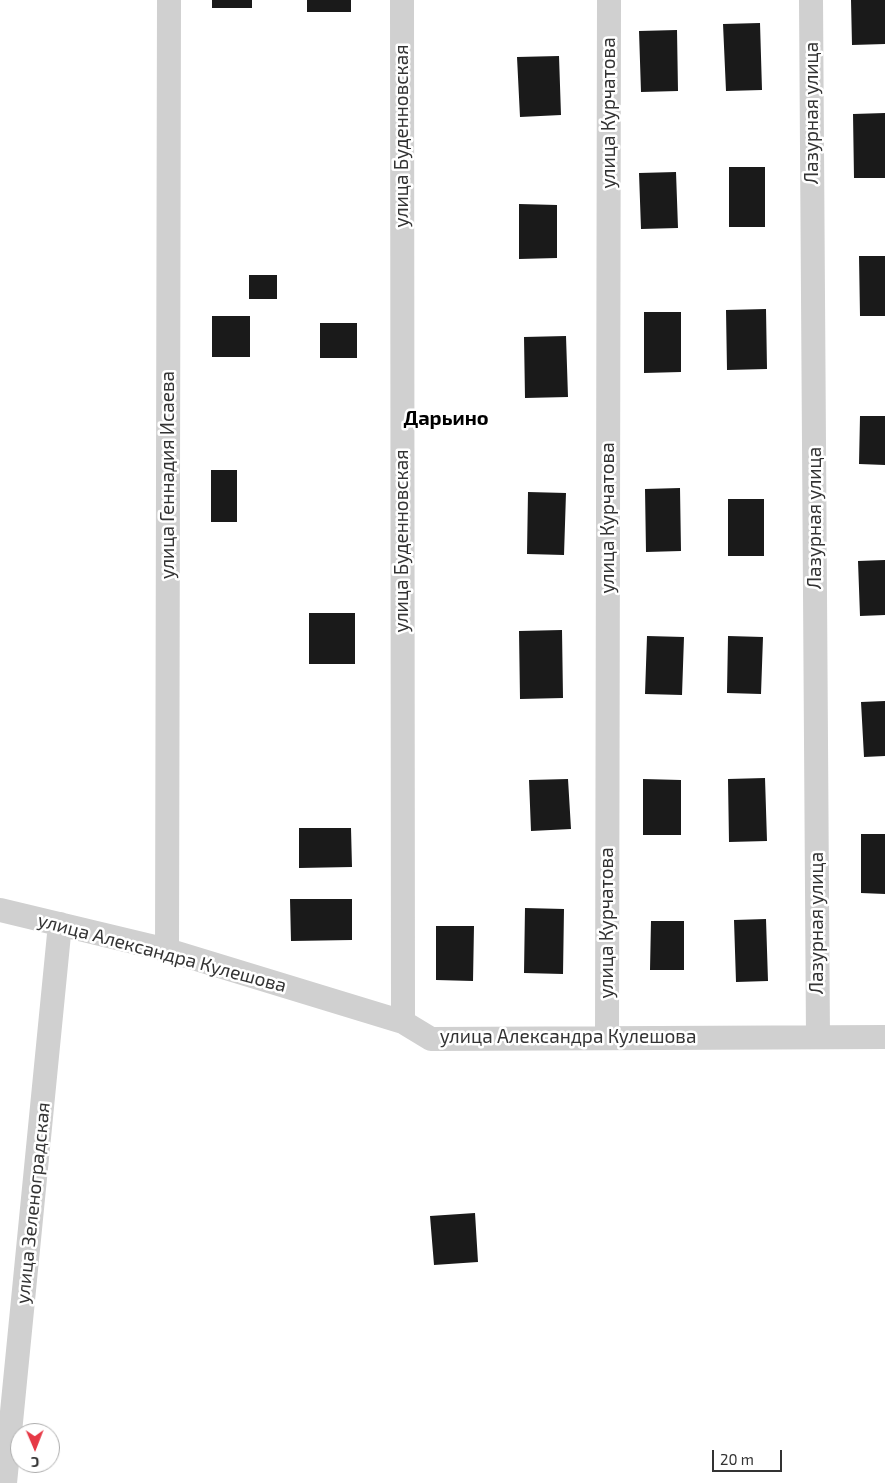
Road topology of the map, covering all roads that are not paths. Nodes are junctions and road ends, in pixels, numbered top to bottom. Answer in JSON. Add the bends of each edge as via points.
{"nodes":[{"id":1,"x":169,"y":0,"type":"edge"},
{"id":2,"x":402,"y":0,"type":"edge"},
{"id":3,"x":609,"y":0,"type":"edge"},
{"id":4,"x":812,"y":0,"type":"edge"},
{"id":5,"x":0,"y":910,"type":"edge"},
{"id":6,"x":60,"y":924,"type":"junction"},
{"id":7,"x":167,"y":950,"type":"junction"},
{"id":8,"x":403,"y":1022,"type":"junction"},
{"id":9,"x":818,"y":1036,"type":"junction"},
{"id":10,"x":885,"y":1036,"type":"edge"},
{"id":11,"x":607,"y":1037,"type":"junction"},
{"id":12,"x":5,"y":1483,"type":"edge"}],
"edges":[{"from":1,"to":7,"type":"street","name":"улица Геннадия Исаева"},
{"from":2,"to":8,"type":"street","name":"улица Буденновская"},
{"from":3,"to":11,"type":"street","name":"улица Курчатова"},
{"from":4,"to":9,"type":"street","name":"Лазурная улица"},
{"from":5,"to":6,"type":"street","name":"улица Александра Кулешова"},
{"from":6,"to":7,"type":"street","name":"улица Александра Кулешова"},
{"from":6,"to":12,"type":"street","name":"улица Зеленоградская"},
{"from":7,"to":8,"type":"street","name":"улица Александра Кулешова"},
{"from":8,"to":11,"type":"street","name":"улица Александра Кулешова","via":[[431,1038]]},
{"from":9,"to":10,"type":"street","name":"улица Александра Кулешова"},
{"from":9,"to":11,"type":"street","name":"улица Александра Кулешова"}]}
